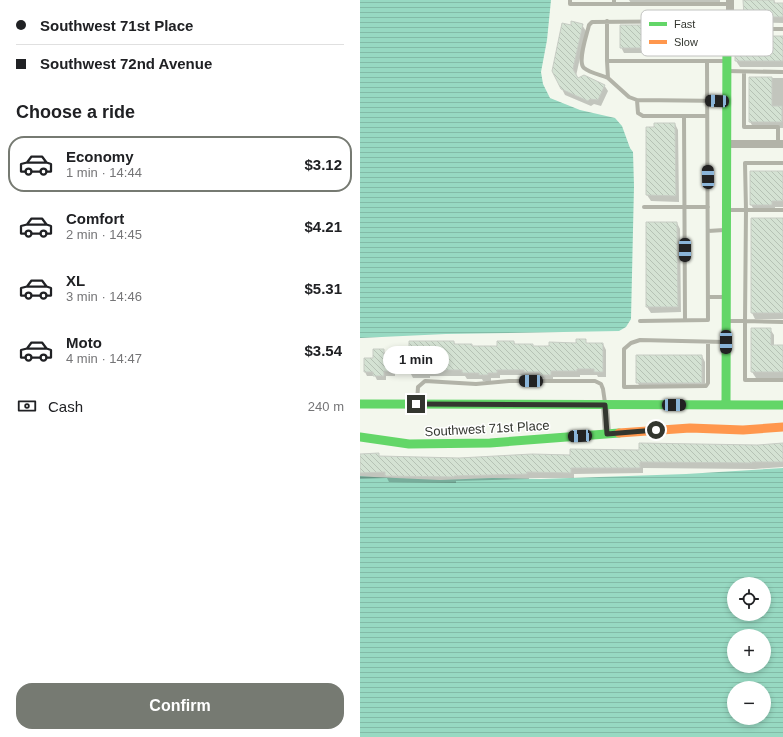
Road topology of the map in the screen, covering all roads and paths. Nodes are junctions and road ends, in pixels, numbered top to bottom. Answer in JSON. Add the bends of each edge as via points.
{"nodes":[{"id":1,"x":570,"y":0,"type":"edge"},
{"id":2,"x":614,"y":2,"type":"edge"},
{"id":3,"x":685,"y":10,"type":"edge"},
{"id":4,"x":607,"y":21,"type":"junction"},
{"id":5,"x":641,"y":21,"type":"edge"},
{"id":6,"x":773,"y":26,"type":"edge"},
{"id":7,"x":783,"y":29,"type":"edge"},
{"id":8,"x":727,"y":56,"type":"edge"},
{"id":9,"x":607,"y":61,"type":"junction"},
{"id":10,"x":708,"y":61,"type":"junction"},
{"id":11,"x":727,"y":61,"type":"junction"},
{"id":12,"x":727,"y":72,"type":"junction"},
{"id":13,"x":744,"y":72,"type":"junction"},
{"id":14,"x":783,"y":72,"type":"edge"},
{"id":15,"x":608,"y":78,"type":"junction"},
{"id":16,"x":637,"y":100,"type":"junction"},
{"id":17,"x":707,"y":101,"type":"junction"},
{"id":18,"x":727,"y":101,"type":"junction"},
{"id":19,"x":684,"y":116,"type":"junction"},
{"id":20,"x":707,"y":116,"type":"junction"},
{"id":21,"x":727,"y":144,"type":"junction"},
{"id":22,"x":781,"y":144,"type":"edge"},
{"id":23,"x":783,"y":163,"type":"edge"},
{"id":24,"x":644,"y":207,"type":"dead end"},
{"id":25,"x":685,"y":207,"type":"junction"},
{"id":26,"x":708,"y":207,"type":"junction"},
{"id":27,"x":727,"y":210,"type":"junction"},
{"id":28,"x":746,"y":210,"type":"junction"},
{"id":29,"x":783,"y":210,"type":"edge"},
{"id":30,"x":726,"y":230,"type":"junction"},
{"id":31,"x":708,"y":231,"type":"junction"},
{"id":32,"x":708,"y":297,"type":"junction"},
{"id":33,"x":726,"y":297,"type":"junction"},
{"id":34,"x":685,"y":320,"type":"junction"},
{"id":35,"x":745,"y":320,"type":"junction"},
{"id":36,"x":640,"y":321,"type":"dead end"},
{"id":37,"x":726,"y":321,"type":"junction"},
{"id":38,"x":783,"y":322,"type":"edge"},
{"id":39,"x":708,"y":342,"type":"junction"},
{"id":40,"x":726,"y":342,"type":"junction"},
{"id":41,"x":783,"y":380,"type":"edge"},
{"id":42,"x":360,"y":404,"type":"edge"},
{"id":43,"x":416,"y":404,"type":"junction"},
{"id":44,"x":605,"y":405,"type":"junction"},
{"id":45,"x":726,"y":405,"type":"junction"},
{"id":46,"x":783,"y":405,"type":"edge"},
{"id":47,"x":783,"y":427,"type":"edge"},
{"id":48,"x":607,"y":434,"type":"junction"},
{"id":49,"x":360,"y":437,"type":"edge"}],
"edges":[{"from":1,"to":2,"type":"lane","via":[[570,4]]},
{"from":2,"to":3,"type":"lane"},
{"from":4,"to":5,"type":"lane"},
{"from":4,"to":9,"type":"lane"},
{"from":4,"to":15,"type":"lane","via":[[595,21],[589,25],[581,62],[586,70]]},
{"from":6,"to":7,"type":"lane"},
{"from":8,"to":11,"type":"street"},
{"from":9,"to":10,"type":"lane"},
{"from":9,"to":15,"type":"lane"},
{"from":10,"to":11,"type":"lane"},
{"from":10,"to":17,"type":"lane"},
{"from":11,"to":12,"type":"street"},
{"from":12,"to":13,"type":"lane"},
{"from":12,"to":18,"type":"street"},
{"from":13,"to":14,"type":"lane"},
{"from":13,"to":22,"type":"lane","via":[[744,127],[778,127]]},
{"from":15,"to":16,"type":"lane","via":[[629,97]]},
{"from":16,"to":17,"type":"lane"},
{"from":16,"to":19,"type":"lane","via":[[640,115]]},
{"from":17,"to":18,"type":"lane"},
{"from":17,"to":20,"type":"lane"},
{"from":18,"to":21,"type":"street"},
{"from":19,"to":20,"type":"lane"},
{"from":19,"to":25,"type":"lane"},
{"from":20,"to":26,"type":"lane"},
{"from":21,"to":22,"type":"street"},
{"from":21,"to":27,"type":"street"},
{"from":23,"to":28,"type":"lane","via":[[745,163]]},
{"from":24,"to":25,"type":"lane"},
{"from":25,"to":26,"type":"lane"},
{"from":25,"to":34,"type":"lane"},
{"from":26,"to":31,"type":"lane"},
{"from":27,"to":28,"type":"lane"},
{"from":27,"to":30,"type":"street"},
{"from":28,"to":29,"type":"lane"},
{"from":28,"to":35,"type":"lane"},
{"from":30,"to":31,"type":"lane"},
{"from":30,"to":33,"type":"street"},
{"from":31,"to":32,"type":"lane"},
{"from":32,"to":33,"type":"lane"},
{"from":32,"to":34,"type":"lane","via":[[708,320]]},
{"from":33,"to":37,"type":"street"},
{"from":34,"to":36,"type":"lane"},
{"from":35,"to":37,"type":"lane"},
{"from":35,"to":38,"type":"lane"},
{"from":35,"to":41,"type":"lane","via":[[745,380]]},
{"from":37,"to":40,"type":"street"},
{"from":39,"to":39,"type":"lane","via":[[640,340],[631,343],[624,349],[624,387],[706,386]]},
{"from":39,"to":40,"type":"lane"},
{"from":40,"to":45,"type":"street"},
{"from":42,"to":43,"type":"street"},
{"from":43,"to":44,"type":"street"},
{"from":43,"to":44,"type":"lane","via":[[418,387],[425,381],[476,384],[509,381],[595,381],[601,384]]},
{"from":44,"to":45,"type":"street"},
{"from":44,"to":48,"type":"street"},
{"from":45,"to":46,"type":"street"},
{"from":47,"to":48,"type":"street","name":"Southwest 71st Place"},
{"from":48,"to":49,"type":"street","name":"Southwest 71st Place","via":[[497,442],[417,444]]}]}
